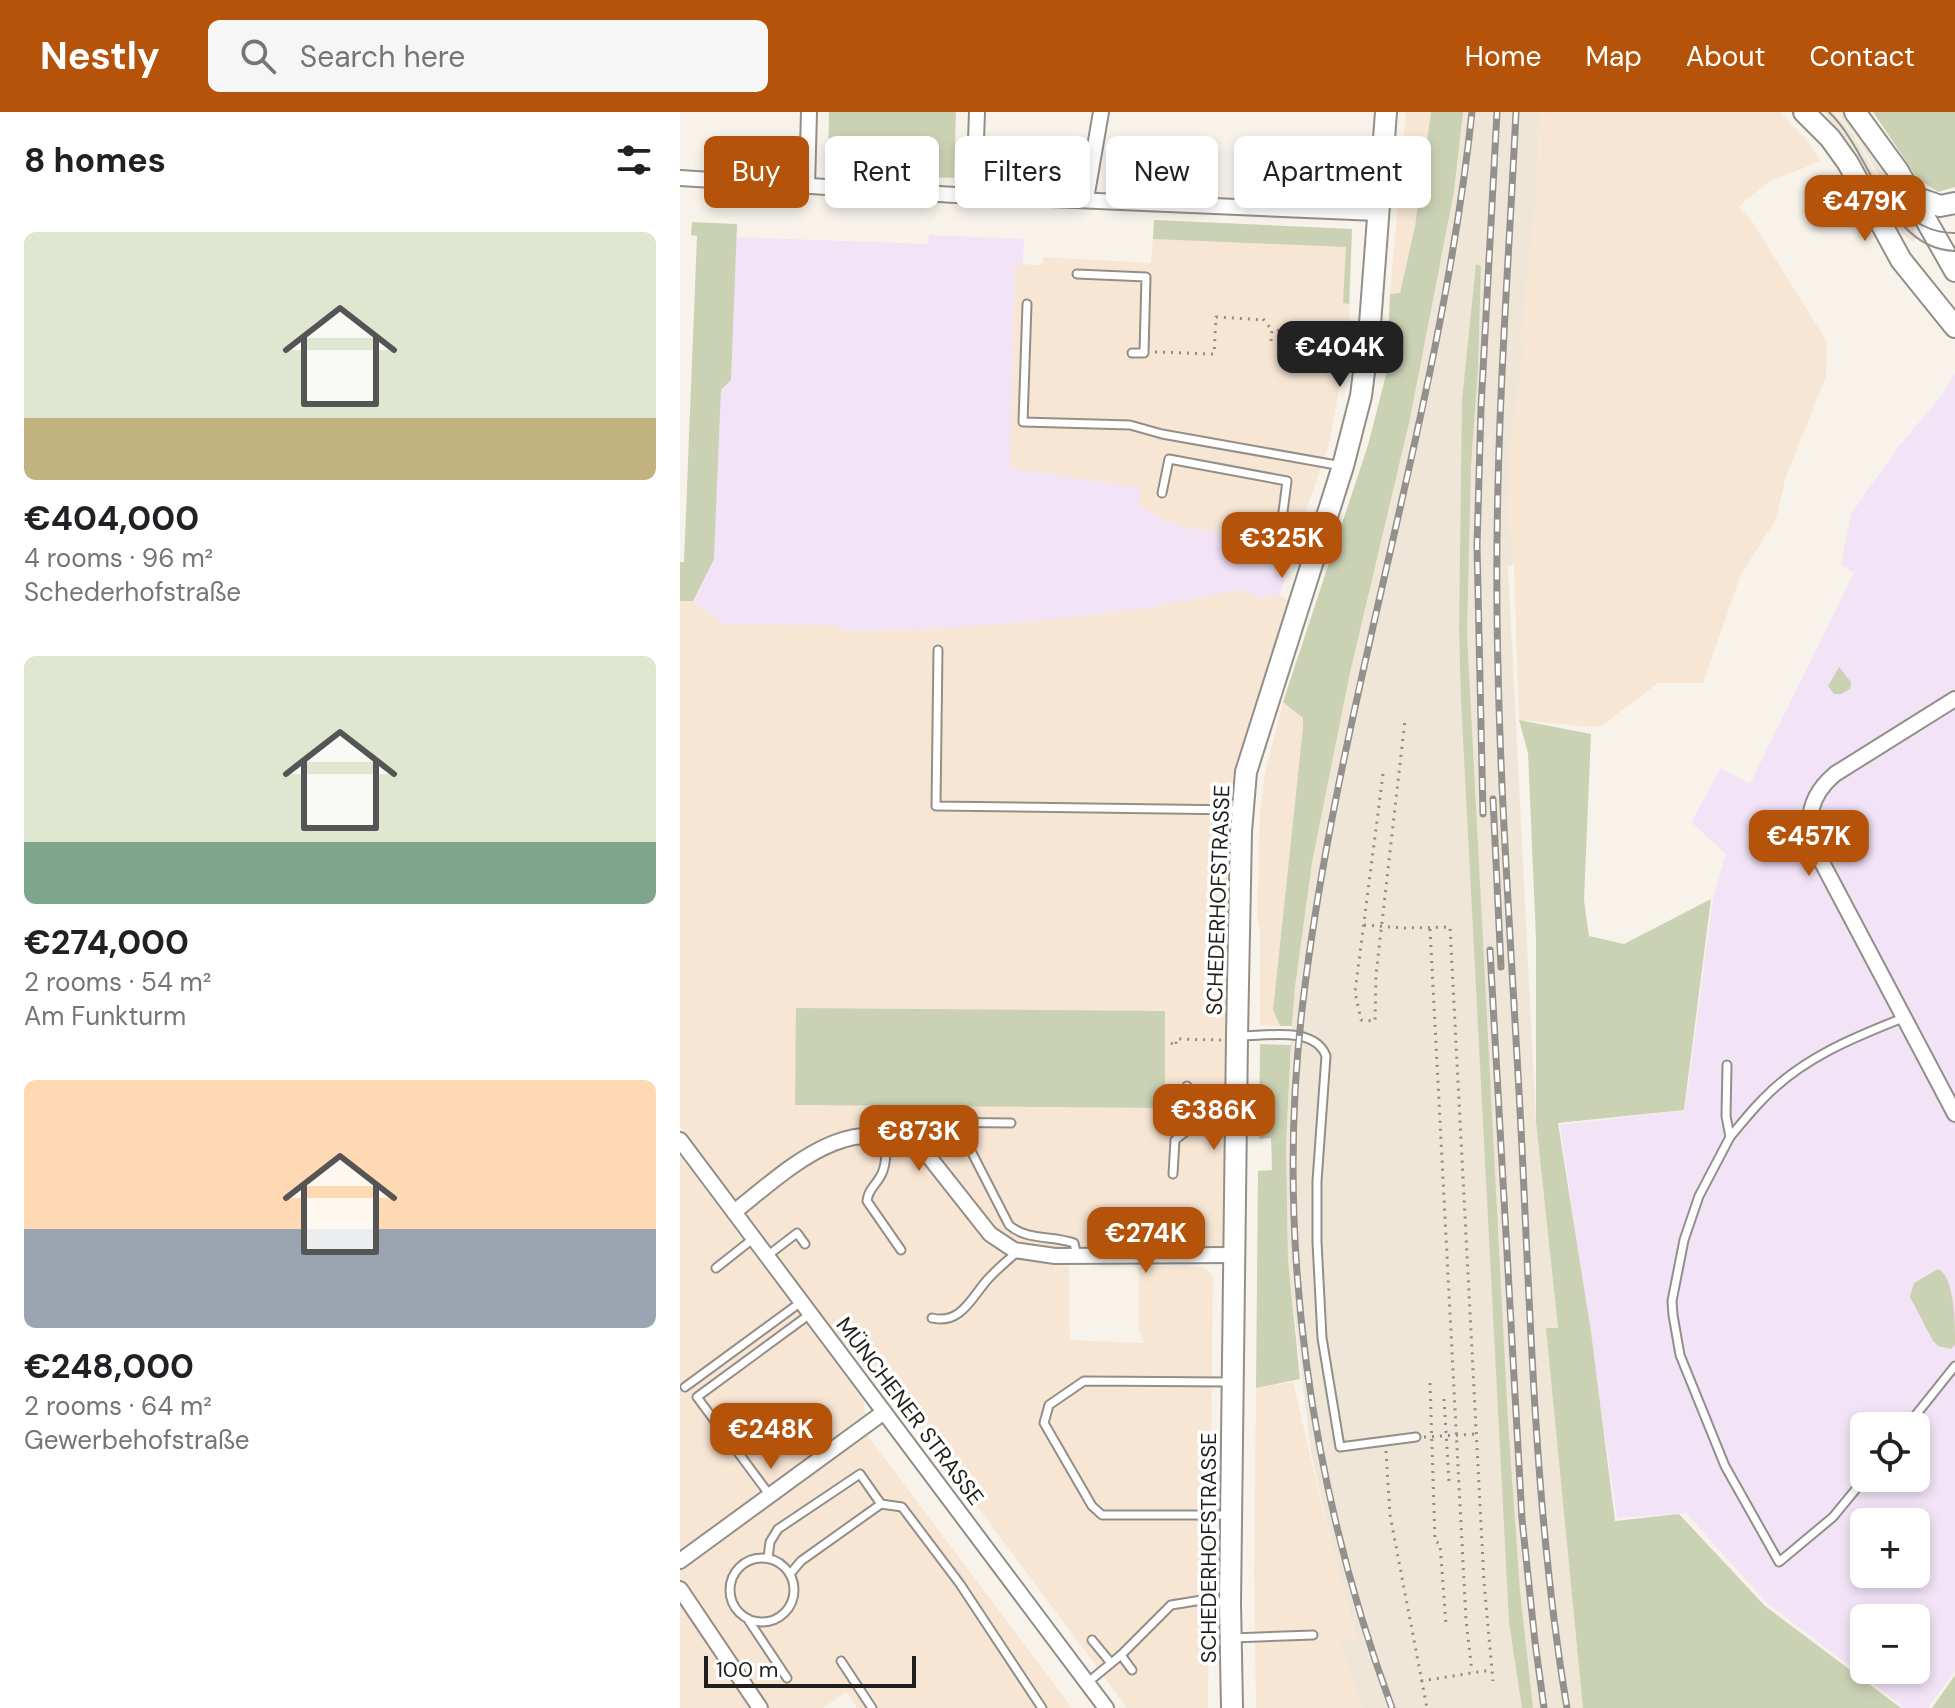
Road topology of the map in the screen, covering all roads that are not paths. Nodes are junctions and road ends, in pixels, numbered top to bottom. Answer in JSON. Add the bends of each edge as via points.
{"nodes":[{"id":1,"x":809,"y":112,"type":"edge"},
{"id":2,"x":977,"y":112,"type":"edge"},
{"id":3,"x":1101,"y":112,"type":"edge"},
{"id":4,"x":1386,"y":112,"type":"edge"},
{"id":5,"x":1804,"y":112,"type":"edge"},
{"id":6,"x":1855,"y":112,"type":"edge"},
{"id":7,"x":808,"y":136,"type":"edge"},
{"id":8,"x":976,"y":136,"type":"edge"},
{"id":9,"x":1090,"y":176,"type":"edge"},
{"id":10,"x":680,"y":178,"type":"edge"},
{"id":11,"x":704,"y":180,"type":"edge"},
{"id":12,"x":809,"y":186,"type":"edge"},
{"id":13,"x":955,"y":195,"type":"edge"},
{"id":14,"x":1912,"y":196,"type":"junction"},
{"id":15,"x":1090,"y":199,"type":"edge"},
{"id":16,"x":1955,"y":203,"type":"edge"},
{"id":17,"x":1377,"y":213,"type":"junction"},
{"id":18,"x":1953,"y":261,"type":"edge"},
{"id":19,"x":1077,"y":274,"type":"dead end"},
{"id":20,"x":1027,"y":304,"type":"dead end"},
{"id":21,"x":1952,"y":315,"type":"edge"},
{"id":22,"x":1132,"y":353,"type":"dead end"},
{"id":23,"x":1343,"y":466,"type":"junction"},
{"id":24,"x":1162,"y":493,"type":"dead end"},
{"id":25,"x":1317,"y":543,"type":"junction"},
{"id":26,"x":938,"y":650,"type":"dead end"},
{"id":27,"x":1955,"y":699,"type":"edge"},
{"id":28,"x":1243,"y":810,"type":"junction"},
{"id":29,"x":1903,"y":1018,"type":"junction"},
{"id":30,"x":1237,"y":1036,"type":"junction"},
{"id":31,"x":1727,"y":1065,"type":"dead end"},
{"id":32,"x":1187,"y":1086,"type":"dead end"},
{"id":33,"x":1955,"y":1114,"type":"edge"},
{"id":34,"x":1011,"y":1123,"type":"dead end"},
{"id":35,"x":1193,"y":1126,"type":"junction"},
{"id":36,"x":1236,"y":1127,"type":"junction"},
{"id":37,"x":1730,"y":1137,"type":"junction"},
{"id":38,"x":892,"y":1138,"type":"junction"},
{"id":39,"x":969,"y":1147,"type":"dead end"},
{"id":40,"x":683,"y":1149,"type":"edge"},
{"id":41,"x":1173,"y":1174,"type":"dead end"},
{"id":42,"x":734,"y":1212,"type":"junction"},
{"id":43,"x":754,"y":1238,"type":"junction"},
{"id":44,"x":805,"y":1244,"type":"dead end"},
{"id":45,"x":901,"y":1250,"type":"dead end"},
{"id":46,"x":1018,"y":1251,"type":"junction"},
{"id":47,"x":1235,"y":1255,"type":"junction"},
{"id":48,"x":767,"y":1256,"type":"junction"},
{"id":49,"x":1077,"y":1256,"type":"junction"},
{"id":50,"x":716,"y":1268,"type":"dead end"},
{"id":51,"x":805,"y":1308,"type":"junction"},
{"id":52,"x":932,"y":1318,"type":"dead end"},
{"id":53,"x":1955,"y":1366,"type":"edge"},
{"id":54,"x":1233,"y":1382,"type":"junction"},
{"id":55,"x":685,"y":1387,"type":"dead end"},
{"id":56,"x":884,"y":1412,"type":"junction"},
{"id":57,"x":1918,"y":1412,"type":"edge"},
{"id":58,"x":1416,"y":1437,"type":"road end"},
{"id":59,"x":1854,"y":1492,"type":"edge"},
{"id":60,"x":770,"y":1495,"type":"junction"},
{"id":61,"x":881,"y":1504,"type":"junction"},
{"id":62,"x":1232,"y":1515,"type":"junction"},
{"id":63,"x":768,"y":1558,"type":"junction"},
{"id":64,"x":680,"y":1561,"type":"edge"},
{"id":65,"x":790,"y":1574,"type":"junction"},
{"id":66,"x":680,"y":1589,"type":"edge"},
{"id":67,"x":1230,"y":1603,"type":"junction"},
{"id":68,"x":748,"y":1619,"type":"junction"},
{"id":69,"x":1313,"y":1635,"type":"dead end"},
{"id":70,"x":1230,"y":1638,"type":"junction"},
{"id":71,"x":1092,"y":1640,"type":"dead end"},
{"id":72,"x":1121,"y":1655,"type":"junction"},
{"id":73,"x":841,"y":1661,"type":"dead end"},
{"id":74,"x":1111,"y":1663,"type":"junction"},
{"id":75,"x":1132,"y":1670,"type":"dead end"},
{"id":76,"x":787,"y":1678,"type":"dead end"},
{"id":77,"x":1087,"y":1683,"type":"junction"},
{"id":78,"x":760,"y":1708,"type":"edge"},
{"id":79,"x":872,"y":1708,"type":"edge"},
{"id":80,"x":1042,"y":1708,"type":"edge"},
{"id":81,"x":1106,"y":1708,"type":"edge"},
{"id":82,"x":1232,"y":1708,"type":"edge"}],
"edges":[{"from":1,"to":7,"type":"street"},
{"from":2,"to":8,"type":"street"},
{"from":3,"to":9,"type":"street"},
{"from":4,"to":17,"type":"street","name":"SCHEDERHOFSTRASSE"},
{"from":5,"to":21,"type":"street","via":[[1848,163],[1896,252]]},
{"from":6,"to":14,"type":"street"},
{"from":10,"to":11,"type":"street"},
{"from":12,"to":13,"type":"street"},
{"from":14,"to":16,"type":"street","via":[[1937,205]]},
{"from":14,"to":18,"type":"street"},
{"from":15,"to":17,"type":"street"},
{"from":17,"to":23,"type":"street","name":"SCHEDERHOFSTRASSE","via":[[1366,366]]},
{"from":18,"to":21,"type":"street"},
{"from":19,"to":22,"type":"lane","via":[[1146,277],[1144,353]]},
{"from":20,"to":23,"type":"lane","via":[[1023,422],[1130,425]]},
{"from":23,"to":25,"type":"street","name":"SCHEDERHOFSTRASSE"},
{"from":24,"to":25,"type":"lane","via":[[1169,459],[1287,481],[1280,535]]},
{"from":25,"to":28,"type":"street","name":"SCHEDERHOFSTRASSE","via":[[1246,772]]},
{"from":26,"to":28,"type":"lane","via":[[936,806]]},
{"from":27,"to":29,"type":"street","via":[[1835,774],[1811,806],[1813,842]]},
{"from":28,"to":30,"type":"street","name":"SCHEDERHOFSTRASSE"},
{"from":29,"to":33,"type":"street"},
{"from":29,"to":37,"type":"lane","via":[[1853,1037],[1807,1063],[1764,1097]]},
{"from":30,"to":36,"type":"street","name":"SCHEDERHOFSTRASSE"},
{"from":30,"to":58,"type":"lane","via":[[1306,1037],[1326,1056],[1317,1242],[1322,1338],[1340,1447]]},
{"from":31,"to":37,"type":"lane"},
{"from":32,"to":35,"type":"lane","via":[[1187,1113]]},
{"from":34,"to":38,"type":"lane","via":[[923,1122]]},
{"from":35,"to":36,"type":"lane"},
{"from":35,"to":41,"type":"lane","via":[[1175,1140]]},
{"from":36,"to":47,"type":"street","name":"SCHEDERHOFSTRASSE"},
{"from":37,"to":59,"type":"lane","via":[[1699,1196],[1684,1240],[1672,1301],[1680,1355],[1725,1466],[1779,1562],[1833,1517]]},
{"from":38,"to":42,"type":"street","via":[[846,1138],[820,1148]]},
{"from":38,"to":45,"type":"lane","via":[[867,1201]]},
{"from":38,"to":46,"type":"street","via":[[926,1153],[990,1234]]},
{"from":39,"to":49,"type":"lane","via":[[1009,1225],[1017,1232],[1074,1243]]},
{"from":40,"to":42,"type":"street","name":"MÜNCHENER STRASSE"},
{"from":42,"to":43,"type":"street","name":"MÜNCHENER STRASSE"},
{"from":43,"to":48,"type":"street","name":"MÜNCHENER STRASSE"},
{"from":43,"to":50,"type":"lane"},
{"from":44,"to":48,"type":"lane","via":[[797,1233]]},
{"from":46,"to":49,"type":"street"},
{"from":46,"to":52,"type":"lane","via":[[959,1313],[941,1321]]},
{"from":47,"to":49,"type":"street"},
{"from":47,"to":54,"type":"street","name":"SCHEDERHOFSTRASSE"},
{"from":48,"to":51,"type":"street","name":"MÜNCHENER STRASSE"},
{"from":51,"to":55,"type":"lane"},
{"from":51,"to":56,"type":"street","name":"MÜNCHENER STRASSE"},
{"from":51,"to":60,"type":"lane","via":[[697,1397]]},
{"from":53,"to":57,"type":"lane"},
{"from":54,"to":62,"type":"street","name":"SCHEDERHOFSTRASSE"},
{"from":54,"to":62,"type":"lane","via":[[1084,1381],[1049,1405],[1044,1423],[1102,1515]]},
{"from":56,"to":60,"type":"street"},
{"from":56,"to":77,"type":"street","name":"MÜNCHENER STRASSE"},
{"from":60,"to":64,"type":"street"},
{"from":61,"to":63,"type":"lane","via":[[860,1474],[778,1529]]},
{"from":61,"to":65,"type":"lane"},
{"from":61,"to":80,"type":"lane","via":[[902,1507]]},
{"from":62,"to":67,"type":"street","name":"SCHEDERHOFSTRASSE"},
{"from":63,"to":65,"type":"lane"},
{"from":63,"to":68,"type":"lane","via":[[752,1559],[732,1578],[731,1597]]},
{"from":65,"to":68,"type":"lane","via":[[793,1598],[784,1614],[767,1622]]},
{"from":66,"to":78,"type":"street"},
{"from":67,"to":70,"type":"street","name":"SCHEDERHOFSTRASSE"},
{"from":67,"to":72,"type":"lane","via":[[1171,1605]]},
{"from":68,"to":76,"type":"lane"},
{"from":69,"to":70,"type":"lane"},
{"from":70,"to":82,"type":"street","name":"SCHEDERHOFSTRASSE"},
{"from":71,"to":74,"type":"lane"},
{"from":72,"to":74,"type":"lane"},
{"from":72,"to":75,"type":"lane"},
{"from":73,"to":79,"type":"lane"},
{"from":74,"to":77,"type":"lane"},
{"from":77,"to":81,"type":"street","name":"MÜNCHENER STRASSE"}]}
